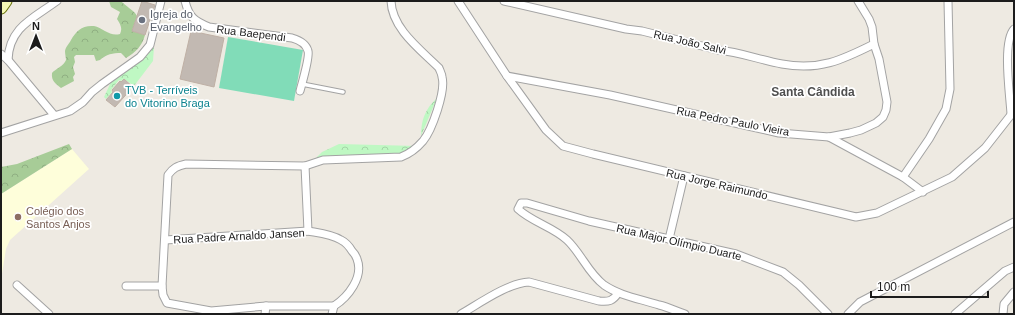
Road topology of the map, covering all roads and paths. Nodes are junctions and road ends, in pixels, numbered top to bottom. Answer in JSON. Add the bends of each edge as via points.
{"nodes":[{"id":1,"x":6,"y":1,"type":"edge"},
{"id":2,"x":57,"y":1,"type":"edge"},
{"id":3,"x":161,"y":1,"type":"edge"},
{"id":4,"x":185,"y":1,"type":"edge"},
{"id":5,"x":391,"y":1,"type":"edge"},
{"id":6,"x":458,"y":1,"type":"edge"},
{"id":7,"x":504,"y":1,"type":"edge"},
{"id":8,"x":858,"y":1,"type":"edge"},
{"id":9,"x":948,"y":1,"type":"edge"},
{"id":10,"x":1,"y":8,"type":"edge"},
{"id":11,"x":1014,"y":29,"type":"edge"},
{"id":12,"x":874,"y":44,"type":"junction"},
{"id":13,"x":1,"y":54,"type":"edge"},
{"id":14,"x":8,"y":60,"type":"junction"},
{"id":15,"x":508,"y":76,"type":"junction"},
{"id":16,"x":301,"y":88,"type":"joint"},
{"id":17,"x":343,"y":92,"type":"dead end"},
{"id":18,"x":1013,"y":112,"type":"edge"},
{"id":19,"x":54,"y":115,"type":"junction"},
{"id":20,"x":1,"y":133,"type":"edge"},
{"id":21,"x":829,"y":137,"type":"junction"},
{"id":22,"x":305,"y":166,"type":"junction"},
{"id":23,"x":684,"y":176,"type":"junction"},
{"id":24,"x":903,"y":177,"type":"junction"},
{"id":25,"x":923,"y":192,"type":"junction"},
{"id":26,"x":1014,"y":222,"type":"edge"},
{"id":27,"x":308,"y":231,"type":"junction"},
{"id":28,"x":669,"y":239,"type":"junction"},
{"id":29,"x":165,"y":240,"type":"junction"},
{"id":30,"x":1014,"y":267,"type":"edge"},
{"id":31,"x":17,"y":285,"type":"dead end"},
{"id":32,"x":126,"y":286,"type":"dead end"},
{"id":33,"x":162,"y":286,"type":"junction"},
{"id":34,"x":1014,"y":292,"type":"edge"},
{"id":35,"x":618,"y":293,"type":"junction"},
{"id":36,"x":266,"y":306,"type":"junction"},
{"id":37,"x":334,"y":306,"type":"junction"},
{"id":38,"x":211,"y":312,"type":"edge"},
{"id":39,"x":49,"y":314,"type":"edge"},
{"id":40,"x":265,"y":314,"type":"edge"},
{"id":41,"x":332,"y":314,"type":"edge"},
{"id":42,"x":462,"y":314,"type":"edge"},
{"id":43,"x":685,"y":314,"type":"edge"},
{"id":44,"x":828,"y":314,"type":"edge"},
{"id":45,"x":848,"y":314,"type":"edge"},
{"id":46,"x":955,"y":314,"type":"edge"},
{"id":47,"x":1003,"y":314,"type":"edge"}],
"edges":[{"from":1,"to":10,"type":"main road"},
{"from":2,"to":14,"type":"street","via":[[23,25],[9,44]]},
{"from":3,"to":19,"type":"street","via":[[150,44],[140,57],[92,92],[83,102]]},
{"from":4,"to":16,"type":"street","name":"Rua Baependi","via":[[189,15],[209,27],[301,41],[308,54]]},
{"from":5,"to":22,"type":"street","via":[[401,30],[439,68],[442,76],[442,95],[423,141],[409,154],[401,157],[323,160]]},
{"from":6,"to":15,"type":"street","name":"Rua Jorge Raimundo"},
{"from":7,"to":12,"type":"street","name":"Rua João Salvi","via":[[801,67],[844,59]]},
{"from":8,"to":12,"type":"street","name":"Rua Pedro Paulo Vieira","via":[[872,27]]},
{"from":9,"to":24,"type":"street","via":[[950,89],[946,109]]},
{"from":11,"to":18,"type":"street","via":[[1009,37],[1008,64]]},
{"from":12,"to":21,"type":"street","name":"Rua Pedro Paulo Vieira","via":[[887,94],[883,117],[861,130]]},
{"from":13,"to":14,"type":"street"},
{"from":14,"to":19,"type":"street"},
{"from":15,"to":21,"type":"street","name":"Rua Pedro Paulo Vieira","via":[[610,95],[779,133]]},
{"from":15,"to":23,"type":"street","name":"Rua Jorge Raimundo","via":[[546,130],[563,146]]},
{"from":16,"to":17,"type":"lane"},
{"from":18,"to":25,"type":"street","name":"Rua Jorge Raimundo","via":[[980,153],[952,177]]},
{"from":19,"to":20,"type":"street"},
{"from":21,"to":24,"type":"street"},
{"from":22,"to":27,"type":"street"},
{"from":22,"to":29,"type":"street","via":[[178,166],[168,175]]},
{"from":23,"to":25,"type":"street","name":"Rua Jorge Raimundo","via":[[856,217],[877,213]]},
{"from":23,"to":28,"type":"street"},
{"from":24,"to":25,"type":"street"},
{"from":26,"to":45,"type":"street","via":[[860,302]]},
{"from":27,"to":29,"type":"street","name":"Rua Padre Arnaldo Jansen"},
{"from":27,"to":37,"type":"street","name":"Rua Padre Arnaldo Jansen","via":[[342,240],[358,259],[357,280],[346,296]]},
{"from":28,"to":35,"type":"street","name":"Rua Major Olímpio Duarte","via":[[589,221],[527,203],[519,205],[518,209],[523,213],[567,240],[604,284]]},
{"from":28,"to":44,"type":"street","name":"Rua Major Olímpio Duarte","via":[[736,254],[783,272]]},
{"from":29,"to":33,"type":"street"},
{"from":30,"to":46,"type":"street","via":[[1005,271]]},
{"from":31,"to":39,"type":"street"},
{"from":32,"to":33,"type":"street"},
{"from":33,"to":38,"type":"street","via":[[167,303]]},
{"from":34,"to":47,"type":"street","via":[[1004,304]]},
{"from":35,"to":42,"type":"street","via":[[608,302],[599,301],[522,282],[487,298]]},
{"from":35,"to":43,"type":"street"},
{"from":36,"to":37,"type":"street"},
{"from":36,"to":38,"type":"street"},
{"from":36,"to":40,"type":"street"},
{"from":37,"to":41,"type":"street"}]}
